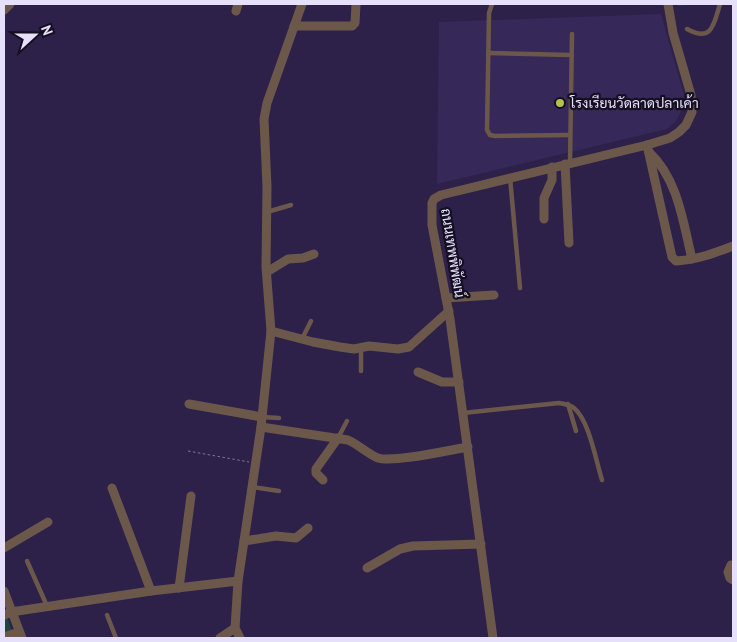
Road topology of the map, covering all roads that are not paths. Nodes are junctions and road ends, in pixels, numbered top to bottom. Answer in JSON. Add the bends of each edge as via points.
{"nodes":[{"id":1,"x":10,"y":4,"type":"edge"},
{"id":2,"x":302,"y":4,"type":"edge"},
{"id":3,"x":356,"y":4,"type":"edge"},
{"id":4,"x":492,"y":4,"type":"edge"},
{"id":5,"x":668,"y":4,"type":"edge"},
{"id":6,"x":720,"y":4,"type":"edge"},
{"id":7,"x":4,"y":10,"type":"edge"},
{"id":8,"x":294,"y":26,"type":"junction"},
{"id":9,"x":687,"y":29,"type":"dead end"},
{"id":10,"x":572,"y":34,"type":"dead end"},
{"id":11,"x":488,"y":53,"type":"junction"},
{"id":12,"x":571,"y":55,"type":"junction"},
{"id":13,"x":569,"y":135,"type":"junction"},
{"id":14,"x":648,"y":148,"type":"junction"},
{"id":15,"x":567,"y":164,"type":"junction"},
{"id":16,"x":552,"y":167,"type":"junction"},
{"id":17,"x":510,"y":177,"type":"junction"},
{"id":18,"x":291,"y":205,"type":"dead end"},
{"id":19,"x":267,"y":212,"type":"junction"},
{"id":20,"x":544,"y":219,"type":"dead end"},
{"id":21,"x":569,"y":243,"type":"dead end"},
{"id":22,"x":733,"y":246,"type":"edge"},
{"id":23,"x":314,"y":254,"type":"dead end"},
{"id":24,"x":692,"y":259,"type":"junction"},
{"id":25,"x":267,"y":272,"type":"junction"},
{"id":26,"x":520,"y":288,"type":"dead end"},
{"id":27,"x":494,"y":294,"type":"dead end"},
{"id":28,"x":446,"y":298,"type":"junction"},
{"id":29,"x":449,"y":311,"type":"junction"},
{"id":30,"x":311,"y":321,"type":"dead end"},
{"id":31,"x":272,"y":330,"type":"junction"},
{"id":32,"x":302,"y":339,"type":"junction"},
{"id":33,"x":361,"y":348,"type":"junction"},
{"id":34,"x":361,"y":371,"type":"dead end"},
{"id":35,"x":418,"y":372,"type":"dead end"},
{"id":36,"x":459,"y":382,"type":"junction"},
{"id":37,"x":190,"y":404,"type":"dead end"},
{"id":38,"x":568,"y":404,"type":"junction"},
{"id":39,"x":463,"y":413,"type":"junction"},
{"id":40,"x":262,"y":417,"type":"junction"},
{"id":41,"x":279,"y":418,"type":"dead end"},
{"id":42,"x":347,"y":420,"type":"dead end"},
{"id":43,"x":261,"y":427,"type":"junction"},
{"id":44,"x":576,"y":431,"type":"dead end"},
{"id":45,"x":338,"y":438,"type":"junction"},
{"id":46,"x":468,"y":447,"type":"junction"},
{"id":47,"x":323,"y":480,"type":"dead end"},
{"id":48,"x":602,"y":480,"type":"dead end"},
{"id":49,"x":251,"y":487,"type":"junction"},
{"id":50,"x":112,"y":488,"type":"dead end"},
{"id":51,"x":279,"y":491,"type":"dead end"},
{"id":52,"x":192,"y":496,"type":"dead end"},
{"id":53,"x":48,"y":522,"type":"dead end"},
{"id":54,"x":308,"y":528,"type":"dead end"},
{"id":55,"x":244,"y":541,"type":"junction"},
{"id":56,"x":481,"y":544,"type":"junction"},
{"id":57,"x":4,"y":548,"type":"edge"},
{"id":58,"x":27,"y":560,"type":"dead end"},
{"id":59,"x":731,"y":565,"type":"dead end"},
{"id":60,"x":367,"y":568,"type":"dead end"},
{"id":61,"x":733,"y":580,"type":"edge"},
{"id":62,"x":238,"y":581,"type":"junction"},
{"id":63,"x":179,"y":588,"type":"junction"},
{"id":64,"x":4,"y":591,"type":"edge"},
{"id":65,"x":151,"y":591,"type":"junction"},
{"id":66,"x":47,"y":606,"type":"junction"},
{"id":67,"x":8,"y":614,"type":"edge"},
{"id":68,"x":107,"y":615,"type":"dead end"},
{"id":69,"x":235,"y":628,"type":"junction"},
{"id":70,"x":14,"y":635,"type":"edge"},
{"id":71,"x":116,"y":638,"type":"edge"},
{"id":72,"x":220,"y":638,"type":"edge"},
{"id":73,"x":240,"y":638,"type":"edge"},
{"id":74,"x":493,"y":638,"type":"edge"}],
"edges":[{"from":1,"to":7,"type":"street"},
{"from":2,"to":8,"type":"street"},
{"from":3,"to":8,"type":"street","via":[[352,26]]},
{"from":4,"to":11,"type":"lane"},
{"from":5,"to":14,"type":"street","name":"ถนนเทพพิพัฒน์","via":[[691,95],[692,112],[679,132]]},
{"from":6,"to":9,"type":"lane","via":[[709,32],[695,34]]},
{"from":8,"to":19,"type":"street","via":[[264,119]]},
{"from":10,"to":12,"type":"lane"},
{"from":11,"to":12,"type":"lane"},
{"from":11,"to":13,"type":"lane","via":[[487,130],[490,134]]},
{"from":12,"to":13,"type":"lane"},
{"from":13,"to":15,"type":"lane"},
{"from":14,"to":15,"type":"street","name":"ถนนเทพพิพัฒน์"},
{"from":14,"to":24,"type":"street","via":[[663,168],[677,197]]},
{"from":14,"to":24,"type":"street","via":[[672,257],[676,261]]},
{"from":15,"to":16,"type":"street","name":"ถนนเทพพิพัฒน์"},
{"from":15,"to":21,"type":"street"},
{"from":16,"to":17,"type":"street","name":"ถนนเทพพิพัฒน์"},
{"from":16,"to":20,"type":"street","via":[[552,180],[544,198]]},
{"from":17,"to":26,"type":"lane"},
{"from":17,"to":28,"type":"street","name":"ถนนเทพพิพัฒน์","via":[[434,199],[432,225]]},
{"from":18,"to":19,"type":"lane"},
{"from":19,"to":25,"type":"street"},
{"from":22,"to":24,"type":"street"},
{"from":23,"to":25,"type":"street","via":[[288,259]]},
{"from":25,"to":31,"type":"street"},
{"from":27,"to":28,"type":"street"},
{"from":28,"to":29,"type":"street","name":"ถนนเทพพิพัฒน์"},
{"from":29,"to":33,"type":"street","via":[[409,347]]},
{"from":29,"to":36,"type":"street","name":"ถนนเทพพิพัฒน์"},
{"from":30,"to":32,"type":"lane"},
{"from":31,"to":32,"type":"street"},
{"from":31,"to":40,"type":"street"},
{"from":32,"to":33,"type":"street"},
{"from":33,"to":34,"type":"lane"},
{"from":35,"to":36,"type":"street","via":[[442,382]]},
{"from":36,"to":39,"type":"street","name":"ถนนเทพพิพัฒน์"},
{"from":37,"to":40,"type":"street"},
{"from":38,"to":39,"type":"lane"},
{"from":38,"to":44,"type":"lane"},
{"from":38,"to":48,"type":"lane","via":[[579,412],[585,424]]},
{"from":39,"to":46,"type":"street","name":"ถนนเทพพิพัฒน์"},
{"from":40,"to":41,"type":"lane"},
{"from":40,"to":43,"type":"street"},
{"from":42,"to":45,"type":"lane"},
{"from":43,"to":45,"type":"street"},
{"from":43,"to":49,"type":"street"},
{"from":45,"to":46,"type":"street","via":[[358,444],[375,457],[389,460]]},
{"from":45,"to":47,"type":"street","via":[[316,469],[318,477]]},
{"from":46,"to":56,"type":"street","name":"ถนนเทพพิพัฒน์"},
{"from":49,"to":51,"type":"lane"},
{"from":49,"to":55,"type":"street"},
{"from":50,"to":65,"type":"street"},
{"from":52,"to":63,"type":"street"},
{"from":53,"to":57,"type":"street"},
{"from":54,"to":55,"type":"street","via":[[296,538],[276,536]]},
{"from":55,"to":62,"type":"street"},
{"from":56,"to":60,"type":"street","via":[[413,546],[400,549]]},
{"from":56,"to":74,"type":"street","name":"ถนนเทพพิพัฒน์"},
{"from":58,"to":66,"type":"lane"},
{"from":59,"to":61,"type":"street","via":[[728,572]]},
{"from":62,"to":63,"type":"street"},
{"from":62,"to":69,"type":"street"},
{"from":63,"to":65,"type":"street"},
{"from":64,"to":67,"type":"street"},
{"from":65,"to":66,"type":"street"},
{"from":66,"to":67,"type":"street"},
{"from":67,"to":70,"type":"street"},
{"from":68,"to":71,"type":"lane"},
{"from":69,"to":72,"type":"street"},
{"from":69,"to":73,"type":"street"}]}
